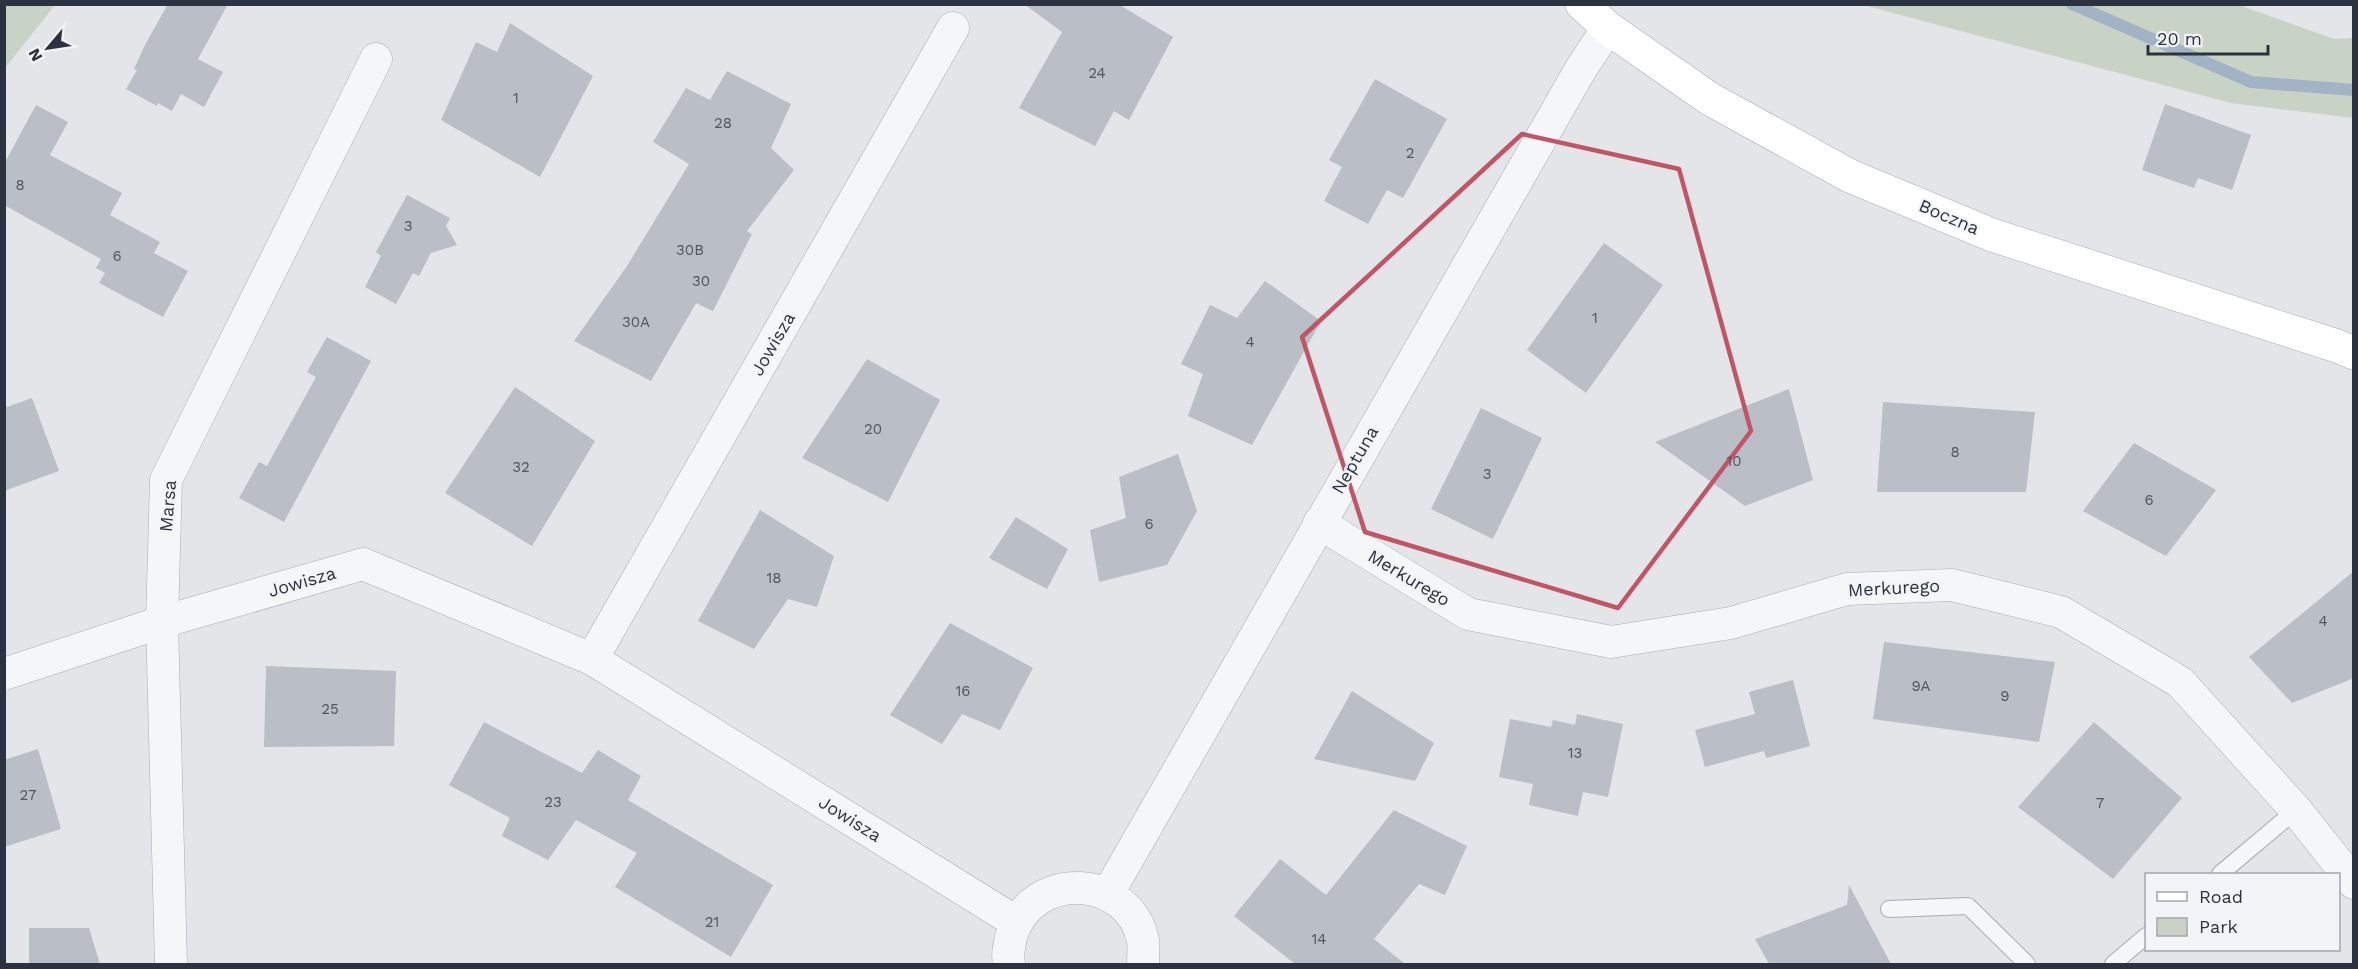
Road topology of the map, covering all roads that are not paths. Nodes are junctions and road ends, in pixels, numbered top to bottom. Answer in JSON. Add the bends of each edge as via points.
{"nodes":[{"id":1,"x":1582,"y":4,"type":"edge"},
{"id":2,"x":953,"y":28,"type":"dead end"},
{"id":3,"x":1608,"y":28,"type":"junction"},
{"id":4,"x":376,"y":59,"type":"dead end"},
{"id":5,"x":2354,"y":353,"type":"edge"},
{"id":6,"x":1318,"y":523,"type":"junction"},
{"id":7,"x":162,"y":622,"type":"junction"},
{"id":8,"x":592,"y":659,"type":"junction"},
{"id":9,"x":4,"y":674,"type":"edge"},
{"id":10,"x":2296,"y":810,"type":"junction"},
{"id":11,"x":2221,"y":873,"type":"edge"},
{"id":12,"x":2354,"y":883,"type":"edge"},
{"id":13,"x":1107,"y":894,"type":"junction"},
{"id":14,"x":1888,"y":909,"type":"dead end"},
{"id":15,"x":1016,"y":922,"type":"junction"},
{"id":16,"x":2145,"y":937,"type":"edge"},
{"id":17,"x":171,"y":964,"type":"edge"},
{"id":18,"x":1009,"y":964,"type":"edge"},
{"id":19,"x":1143,"y":964,"type":"edge"},
{"id":20,"x":2027,"y":964,"type":"edge"},
{"id":21,"x":2113,"y":964,"type":"edge"}],
"edges":[{"from":1,"to":3,"type":"street","name":"Boczna"},
{"from":2,"to":8,"type":"street","name":"Jowisza"},
{"from":3,"to":5,"type":"street","name":"Boczna","via":[[1710,99],[1850,176],[1992,235]]},
{"from":3,"to":6,"type":"street","name":"Neptuna"},
{"from":4,"to":7,"type":"street","name":"Marsa","via":[[166,480]]},
{"from":6,"to":10,"type":"street","name":"Merkurego","via":[[1468,614],[1611,642],[1731,623],[1846,589],[1952,585],[2061,612],[2180,682]]},
{"from":6,"to":13,"type":"street","name":"Neptuna"},
{"from":7,"to":8,"type":"street","name":"Jowisza","via":[[363,564]]},
{"from":7,"to":9,"type":"street","name":"Jowisza"},
{"from":7,"to":17,"type":"street","name":"Marsa"},
{"from":8,"to":15,"type":"street","name":"Jowisza"},
{"from":10,"to":11,"type":"lane"},
{"from":10,"to":12,"type":"street","name":"Merkurego"},
{"from":13,"to":15,"type":"street","via":[[1082,887],[1056,890],[1033,902]]},
{"from":13,"to":19,"type":"street","via":[[1131,913],[1143,941]]},
{"from":14,"to":20,"type":"lane","via":[[1968,906]]},
{"from":15,"to":18,"type":"street","via":[[1007,954]]},
{"from":16,"to":21,"type":"lane"}]}
